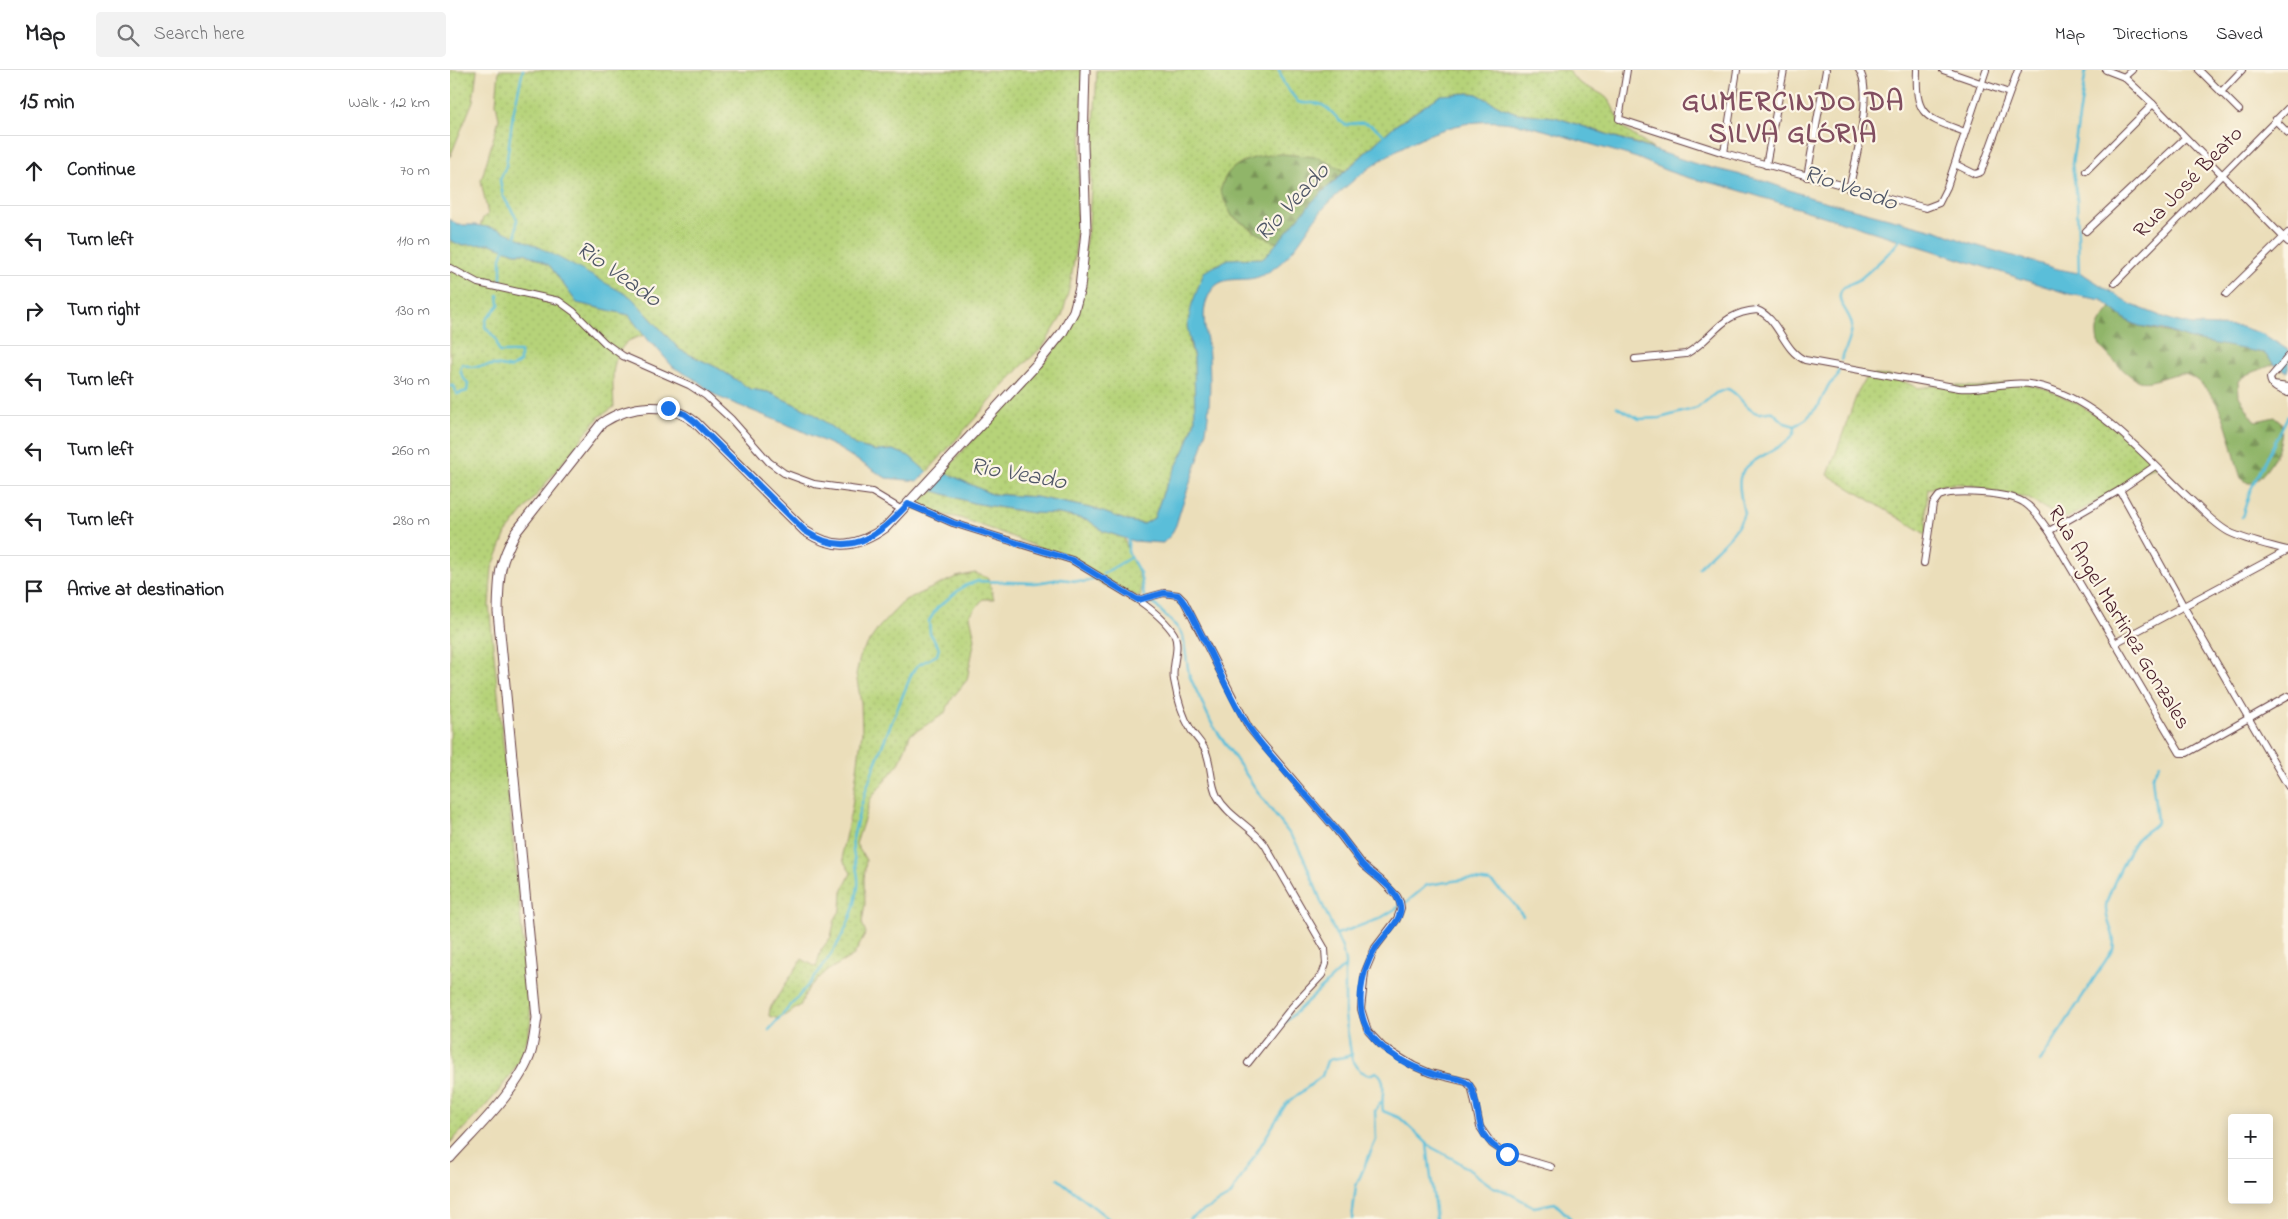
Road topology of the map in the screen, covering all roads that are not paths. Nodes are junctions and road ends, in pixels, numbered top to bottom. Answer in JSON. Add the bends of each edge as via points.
{"nodes":[{"id":1,"x":1086,"y":70,"type":"edge"},
{"id":2,"x":1627,"y":70,"type":"edge"},
{"id":3,"x":1737,"y":70,"type":"edge"},
{"id":4,"x":1784,"y":70,"type":"edge"},
{"id":5,"x":1826,"y":70,"type":"edge"},
{"id":6,"x":1859,"y":70,"type":"edge"},
{"id":7,"x":1917,"y":70,"type":"edge"},
{"id":8,"x":1943,"y":70,"type":"edge"},
{"id":9,"x":1986,"y":70,"type":"edge"},
{"id":10,"x":2018,"y":70,"type":"edge"},
{"id":11,"x":2106,"y":70,"type":"edge"},
{"id":12,"x":2132,"y":70,"type":"edge"},
{"id":13,"x":2199,"y":70,"type":"edge"},
{"id":14,"x":2242,"y":70,"type":"edge"},
{"id":15,"x":2124,"y":77,"type":"junction"},
{"id":16,"x":1982,"y":83,"type":"junction"},
{"id":17,"x":2221,"y":92,"type":"junction"},
{"id":18,"x":2010,"y":93,"type":"junction"},
{"id":19,"x":2153,"y":104,"type":"junction"},
{"id":20,"x":2288,"y":108,"type":"edge"},
{"id":21,"x":2239,"y":110,"type":"dead end"},
{"id":22,"x":2275,"y":120,"type":"junction"},
{"id":23,"x":1965,"y":132,"type":"junction"},
{"id":24,"x":2288,"y":133,"type":"edge"},
{"id":25,"x":2185,"y":138,"type":"junction"},
{"id":26,"x":1724,"y":153,"type":"junction"},
{"id":27,"x":1955,"y":164,"type":"junction"},
{"id":28,"x":1766,"y":165,"type":"junction"},
{"id":29,"x":2086,"y":171,"type":"dead end"},
{"id":30,"x":2222,"y":174,"type":"junction"},
{"id":31,"x":1807,"y":177,"type":"junction"},
{"id":32,"x":1849,"y":189,"type":"junction"},
{"id":33,"x":2086,"y":231,"type":"dead end"},
{"id":34,"x":2286,"y":237,"type":"edge"},
{"id":35,"x":450,"y":268,"type":"edge"},
{"id":36,"x":2115,"y":283,"type":"dead end"},
{"id":37,"x":2226,"y":294,"type":"dead end"},
{"id":38,"x":2288,"y":357,"type":"edge"},
{"id":39,"x":1635,"y":359,"type":"dead end"},
{"id":40,"x":2273,"y":385,"type":"junction"},
{"id":41,"x":2288,"y":387,"type":"edge"},
{"id":42,"x":2288,"y":393,"type":"edge"},
{"id":43,"x":2155,"y":466,"type":"junction"},
{"id":44,"x":2120,"y":490,"type":"junction"},
{"id":45,"x":905,"y":507,"type":"junction"},
{"id":46,"x":2049,"y":531,"type":"junction"},
{"id":47,"x":2288,"y":550,"type":"edge"},
{"id":48,"x":1924,"y":564,"type":"dead end"},
{"id":49,"x":1138,"y":600,"type":"junction"},
{"id":50,"x":2184,"y":607,"type":"junction"},
{"id":51,"x":2115,"y":643,"type":"junction"},
{"id":52,"x":2288,"y":696,"type":"edge"},
{"id":53,"x":2250,"y":719,"type":"junction"},
{"id":54,"x":2285,"y":774,"type":"edge"},
{"id":55,"x":2288,"y":786,"type":"edge"},
{"id":56,"x":1248,"y":1063,"type":"dead end"},
{"id":57,"x":450,"y":1158,"type":"edge"},
{"id":58,"x":1551,"y":1167,"type":"dead end"}],
"edges":[{"from":1,"to":45,"type":"main road","via":[[1083,145],[1086,230],[1080,288],[1074,311],[1062,333],[1037,364]]},
{"from":2,"to":26,"type":"street","via":[[1619,119]]},
{"from":3,"to":26,"type":"street"},
{"from":4,"to":28,"type":"street"},
{"from":5,"to":31,"type":"street"},
{"from":6,"to":32,"type":"street","via":[[1864,77],[1866,91]]},
{"from":7,"to":23,"type":"street","via":[[1917,94],[1922,111],[1936,121]]},
{"from":8,"to":16,"type":"street"},
{"from":9,"to":16,"type":"street"},
{"from":10,"to":18,"type":"street"},
{"from":11,"to":15,"type":"street"},
{"from":12,"to":15,"type":"street"},
{"from":13,"to":17,"type":"street"},
{"from":14,"to":17,"type":"street"},
{"from":15,"to":19,"type":"street"},
{"from":16,"to":18,"type":"street"},
{"from":16,"to":23,"type":"street"},
{"from":17,"to":21,"type":"street"},
{"from":18,"to":27,"type":"street","via":[[1981,172],[1975,174]]},
{"from":19,"to":25,"type":"street"},
{"from":19,"to":29,"type":"street"},
{"from":20,"to":22,"type":"street","name":"Rua José Beato"},
{"from":22,"to":24,"type":"street"},
{"from":22,"to":30,"type":"street","name":"Rua José Beato"},
{"from":23,"to":27,"type":"street"},
{"from":25,"to":30,"type":"street"},
{"from":25,"to":33,"type":"street"},
{"from":26,"to":28,"type":"street"},
{"from":27,"to":32,"type":"street","via":[[1939,203],[1926,208]]},
{"from":28,"to":31,"type":"street"},
{"from":30,"to":34,"type":"street"},
{"from":30,"to":36,"type":"street","name":"Rua José Beato"},
{"from":31,"to":32,"type":"street"},
{"from":34,"to":37,"type":"street"},
{"from":35,"to":45,"type":"street","via":[[478,283],[559,301],[623,356],[689,385],[706,396],[769,462],[784,473],[814,484],[872,492]]},
{"from":38,"to":40,"type":"street","via":[[2270,378]]},
{"from":39,"to":43,"type":"street","via":[[1686,354],[1728,318],[1757,310],[1805,360],[1959,388],[2026,384],[2050,390],[2077,402],[2102,419]]},
{"from":40,"to":41,"type":"street"},
{"from":40,"to":42,"type":"street"},
{"from":43,"to":44,"type":"street"},
{"from":43,"to":47,"type":"street","via":[[2216,524],[2230,532]]},
{"from":44,"to":46,"type":"street"},
{"from":44,"to":50,"type":"street"},
{"from":45,"to":49,"type":"street","via":[[1072,560]]},
{"from":45,"to":57,"type":"main road","via":[[886,527],[862,541],[832,544],[818,540],[690,418],[668,408],[650,407],[616,414],[602,423],[516,532],[499,570],[498,612],[537,1018],[524,1068],[511,1088]]},
{"from":46,"to":48,"type":"street","name":"Rua Angel Martinez Gonzales","via":[[2028,505],[2014,498],[1945,494],[1933,504]]},
{"from":46,"to":51,"type":"street","name":"Rua Angel Martinez Gonzales"},
{"from":47,"to":50,"type":"street"},
{"from":49,"to":56,"type":"street","via":[[1175,636],[1173,678],[1178,698],[1192,731],[1207,754],[1218,798],[1225,809],[1258,835],[1325,949],[1326,964],[1322,975]]},
{"from":49,"to":58,"type":"street","via":[[1173,593],[1184,601],[1249,728],[1363,864],[1397,896],[1400,914],[1375,948],[1365,972],[1361,1010],[1368,1031],[1383,1047],[1414,1066],[1466,1082],[1472,1089],[1480,1127],[1492,1144],[1507,1154]]},
{"from":50,"to":51,"type":"street"},
{"from":50,"to":53,"type":"street"},
{"from":51,"to":53,"type":"street","name":"Rua Angel Martinez Gonzales","via":[[2178,751],[2187,753]]},
{"from":52,"to":53,"type":"street"},
{"from":53,"to":54,"type":"street"},
{"from":54,"to":55,"type":"street"}]}
